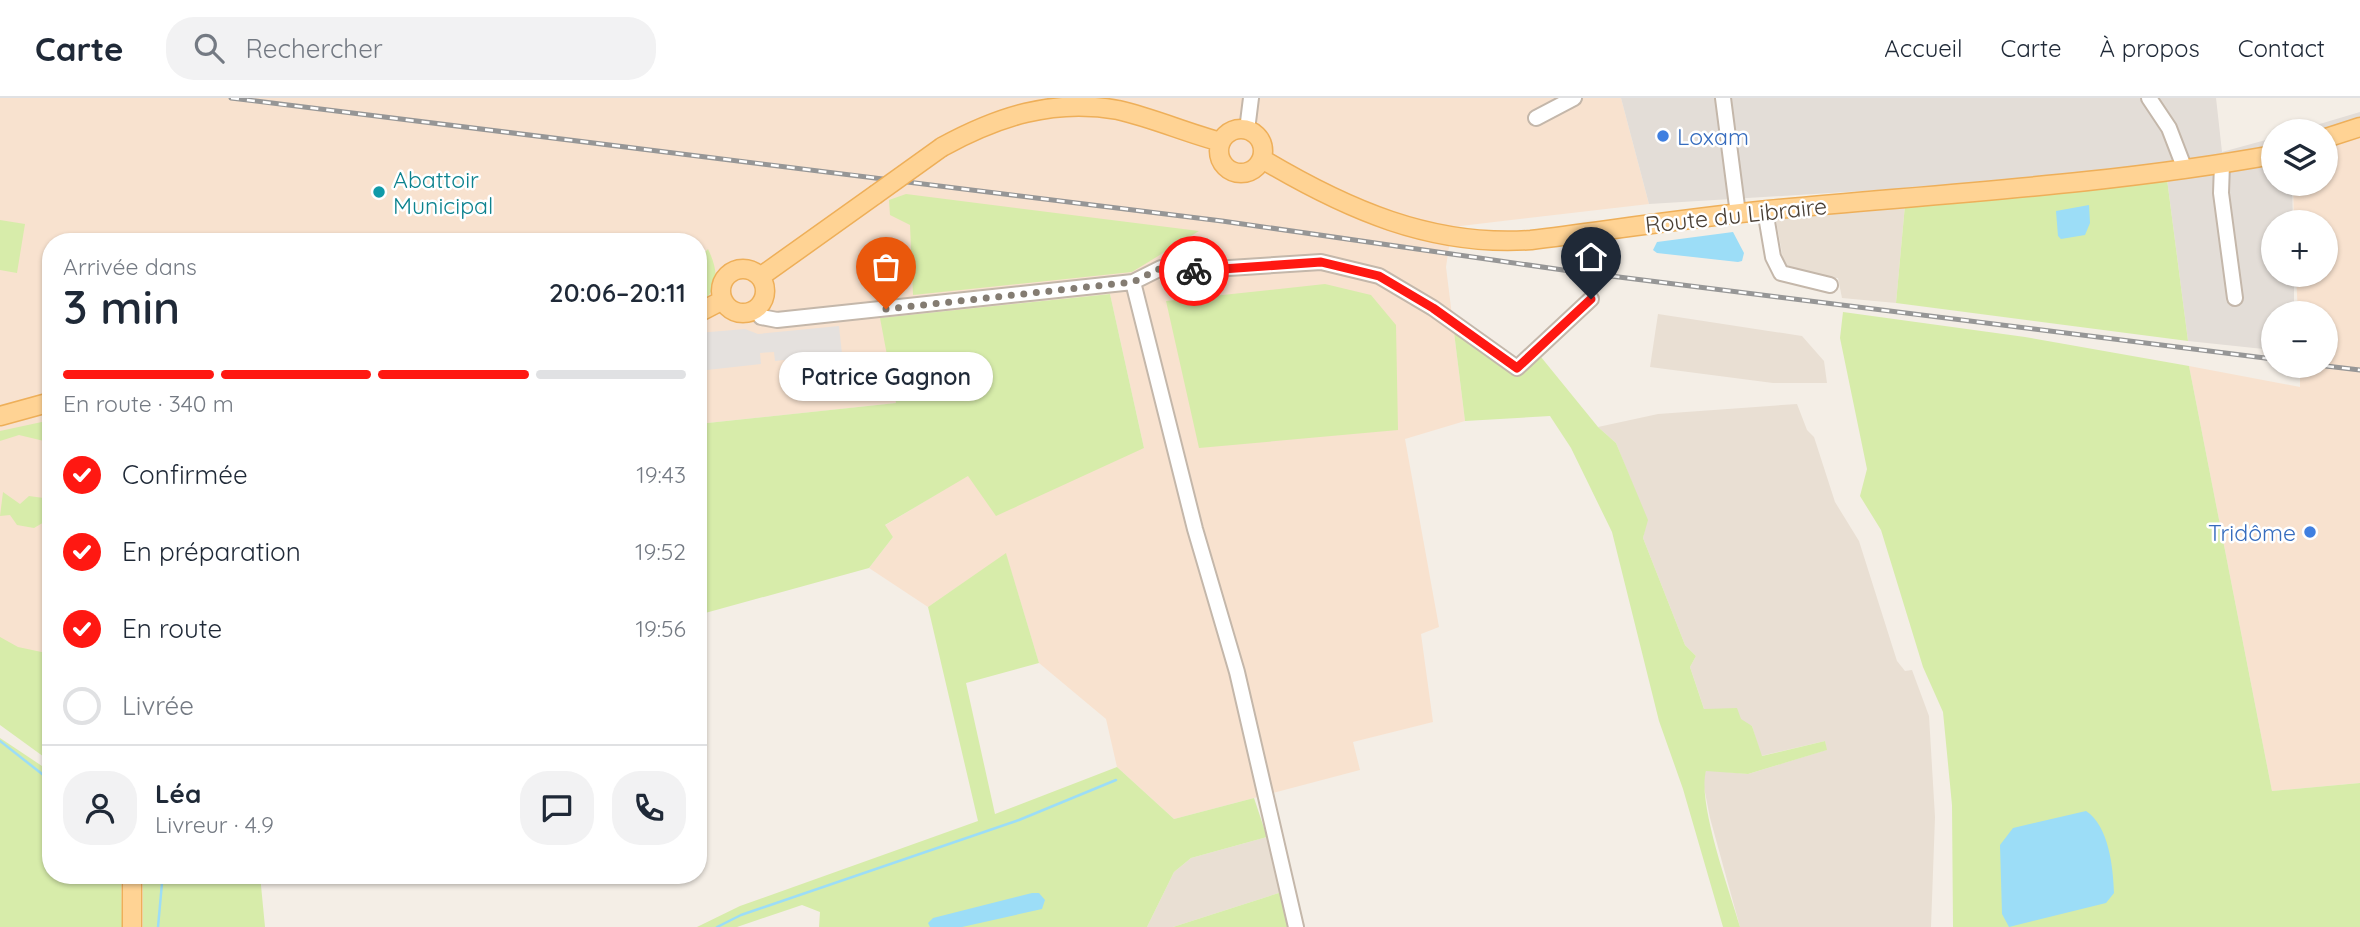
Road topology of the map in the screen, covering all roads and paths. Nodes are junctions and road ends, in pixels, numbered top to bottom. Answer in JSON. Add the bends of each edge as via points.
{"nodes":[{"id":1,"x":1251,"y":98,"type":"edge"},
{"id":2,"x":1574,"y":98,"type":"edge"},
{"id":3,"x":1723,"y":98,"type":"edge"},
{"id":4,"x":2150,"y":98,"type":"edge"},
{"id":5,"x":1536,"y":118,"type":"dead end"},
{"id":6,"x":2360,"y":127,"type":"edge"},
{"id":7,"x":1247,"y":130,"type":"junction"},
{"id":8,"x":2338,"y":134,"type":"edge"},
{"id":9,"x":1221,"y":142,"type":"junction"},
{"id":10,"x":2261,"y":157,"type":"edge"},
{"id":11,"x":1262,"y":159,"type":"junction"},
{"id":12,"x":2222,"y":164,"type":"junction"},
{"id":13,"x":2184,"y":167,"type":"junction"},
{"id":14,"x":1765,"y":210,"type":"junction"},
{"id":15,"x":1738,"y":214,"type":"junction"},
{"id":16,"x":760,"y":277,"type":"junction"},
{"id":17,"x":1133,"y":282,"type":"junction"},
{"id":18,"x":1830,"y":285,"type":"dead end"},
{"id":19,"x":2235,"y":298,"type":"dead end"},
{"id":20,"x":1591,"y":299,"type":"dead end"},
{"id":21,"x":723,"y":300,"type":"junction"},
{"id":22,"x":707,"y":308,"type":"edge"},
{"id":23,"x":754,"y":309,"type":"junction"},
{"id":24,"x":42,"y":404,"type":"edge"},
{"id":25,"x":42,"y":413,"type":"edge"},
{"id":26,"x":0,"y":416,"type":"edge"},
{"id":27,"x":0,"y":424,"type":"edge"},
{"id":28,"x":132,"y":884,"type":"edge"},
{"id":29,"x":132,"y":927,"type":"edge"},
{"id":30,"x":1296,"y":927,"type":"edge"}],
"edges":[{"from":1,"to":7,"type":"street"},
{"from":2,"to":5,"type":"street"},
{"from":3,"to":15,"type":"street"},
{"from":4,"to":13,"type":"street","via":[[2169,128]]},
{"from":6,"to":8,"type":"main road"},
{"from":7,"to":9,"type":"main road","via":[[1229,133]]},
{"from":7,"to":11,"type":"main road","via":[[1262,145]]},
{"from":9,"to":11,"type":"main road","via":[[1220,157],[1234,172],[1254,169]]},
{"from":9,"to":16,"type":"main road","bridge":true,"via":[[1118,110],[1088,106],[1023,111],[988,122],[942,147]]},
{"from":10,"to":12,"type":"main road","name":"Route du Libraire"},
{"from":11,"to":15,"type":"main road","name":"Route du Libraire","via":[[1378,218],[1454,238],[1531,240]]},
{"from":12,"to":13,"type":"main road","name":"Route du Libraire"},
{"from":12,"to":19,"type":"street","via":[[2221,193]]},
{"from":13,"to":14,"type":"main road","name":"Route du Libraire"},
{"from":14,"to":15,"type":"main road","name":"Route du Libraire"},
{"from":14,"to":18,"type":"street","via":[[1773,257],[1781,273]]},
{"from":16,"to":21,"type":"main road","via":[[741,269],[729,274],[722,286]]},
{"from":16,"to":23,"type":"main road","via":[[764,298]]},
{"from":17,"to":20,"type":"street","via":[[1161,268],[1167,272],[1321,262],[1379,276],[1517,368]]},
{"from":17,"to":23,"type":"street","via":[[777,320],[761,317]]},
{"from":17,"to":30,"type":"street","via":[[1195,530],[1237,672]]},
{"from":21,"to":22,"type":"main road"},
{"from":21,"to":23,"type":"main road","via":[[733,310]]},
{"from":24,"to":26,"type":"main road"},
{"from":25,"to":27,"type":"main road"},
{"from":28,"to":29,"type":"main road"}]}
